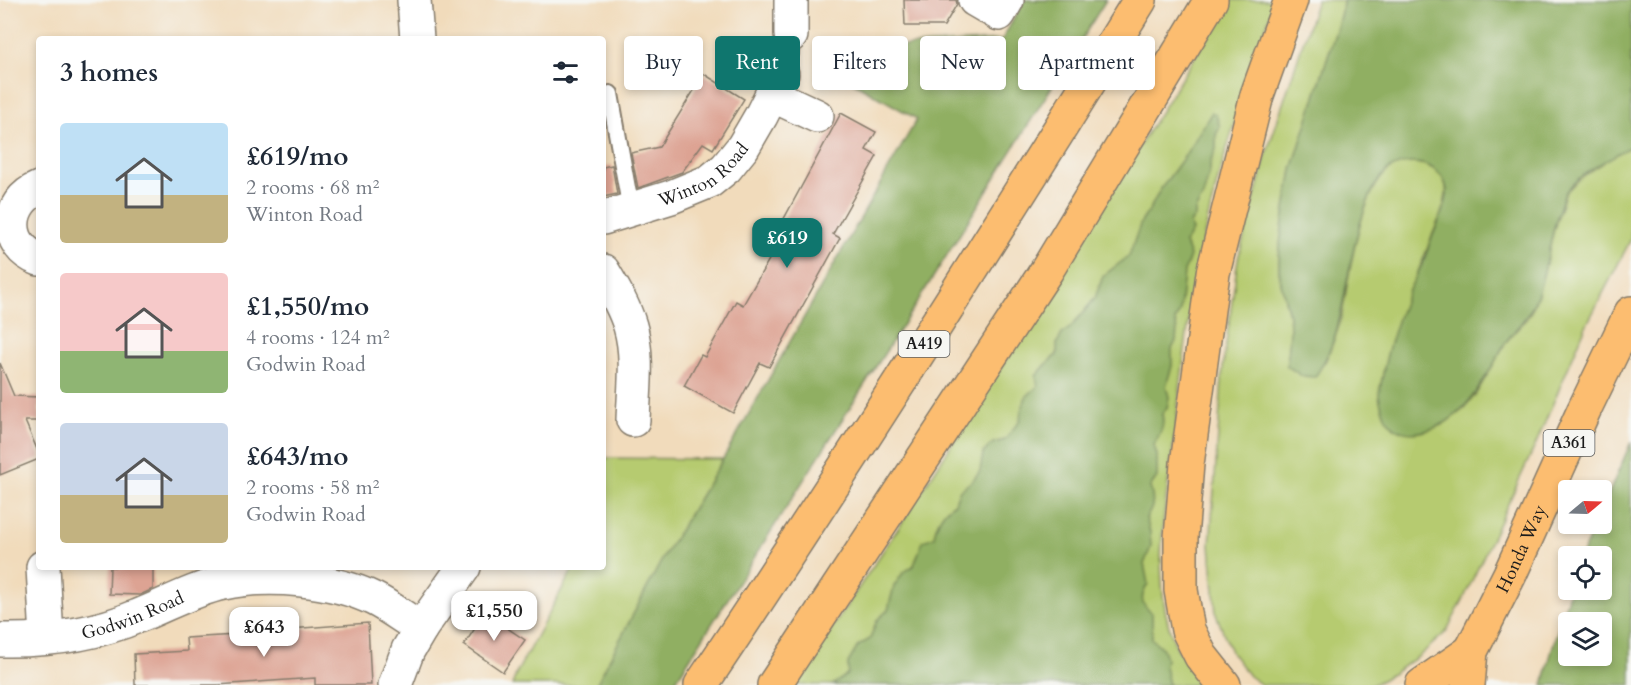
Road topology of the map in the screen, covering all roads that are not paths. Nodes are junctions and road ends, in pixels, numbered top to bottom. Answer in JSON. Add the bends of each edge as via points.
{"nodes":[{"id":1,"x":414,"y":0,"type":"edge"},
{"id":2,"x":791,"y":0,"type":"edge"},
{"id":3,"x":975,"y":0,"type":"edge"},
{"id":4,"x":1007,"y":0,"type":"edge"},
{"id":5,"x":1140,"y":0,"type":"edge"},
{"id":6,"x":1211,"y":0,"type":"edge"},
{"id":7,"x":1291,"y":0,"type":"edge"},
{"id":8,"x":791,"y":35,"type":"edge"},
{"id":9,"x":417,"y":36,"type":"edge"},
{"id":10,"x":774,"y":90,"type":"edge"},
{"id":11,"x":784,"y":90,"type":"edge"},
{"id":12,"x":610,"y":94,"type":"dead end"},
{"id":13,"x":817,"y":116,"type":"dead end"},
{"id":14,"x":36,"y":189,"type":"edge"},
{"id":15,"x":617,"y":214,"type":"edge"},
{"id":16,"x":6,"y":221,"type":"edge"},
{"id":17,"x":36,"y":258,"type":"edge"},
{"id":18,"x":606,"y":276,"type":"edge"},
{"id":19,"x":1631,"y":313,"type":"edge"},
{"id":20,"x":633,"y":420,"type":"dead end"},
{"id":21,"x":43,"y":570,"type":"edge"},
{"id":22,"x":462,"y":570,"type":"edge"},
{"id":23,"x":421,"y":628,"type":"junction"},
{"id":24,"x":47,"y":638,"type":"junction"},
{"id":25,"x":0,"y":640,"type":"edge"},
{"id":26,"x":1471,"y":651,"type":"junction"},
{"id":27,"x":395,"y":685,"type":"edge"},
{"id":28,"x":701,"y":685,"type":"edge"},
{"id":29,"x":774,"y":685,"type":"edge"},
{"id":30,"x":1224,"y":685,"type":"edge"},
{"id":31,"x":1422,"y":685,"type":"edge"},
{"id":32,"x":1468,"y":685,"type":"edge"}],
"edges":[{"from":1,"to":9,"type":"street"},
{"from":2,"to":8,"type":"street"},
{"from":3,"to":4,"type":"street","via":[[999,14]]},
{"from":5,"to":28,"type":"main road","number":"A419","via":[[798,541]]},
{"from":6,"to":29,"type":"main road","via":[[1047,270]]},
{"from":7,"to":30,"type":"main road","via":[[1257,95],[1213,273],[1187,464],[1181,590],[1188,630],[1201,656]]},
{"from":10,"to":15,"type":"street","name":"Winton Road","via":[[743,147],[710,181]]},
{"from":11,"to":13,"type":"street"},
{"from":12,"to":15,"type":"lane"},
{"from":14,"to":16,"type":"street","via":[[20,201]]},
{"from":16,"to":17,"type":"street","via":[[17,242]]},
{"from":18,"to":20,"type":"street","via":[[630,327],[635,359]]},
{"from":19,"to":26,"type":"main road","name":"Honda Way","number":"A361"},
{"from":21,"to":24,"type":"street"},
{"from":22,"to":23,"type":"street"},
{"from":23,"to":24,"type":"street","name":"Godwin Road","via":[[374,599],[288,578],[221,583],[136,618]]},
{"from":23,"to":27,"type":"street"},
{"from":24,"to":25,"type":"street","name":"Godwin Road"},
{"from":26,"to":31,"type":"main road","name":"Honda Way","number":"A361"},
{"from":26,"to":32,"type":"main road","name":"Honda Way","number":"A361"}]}
